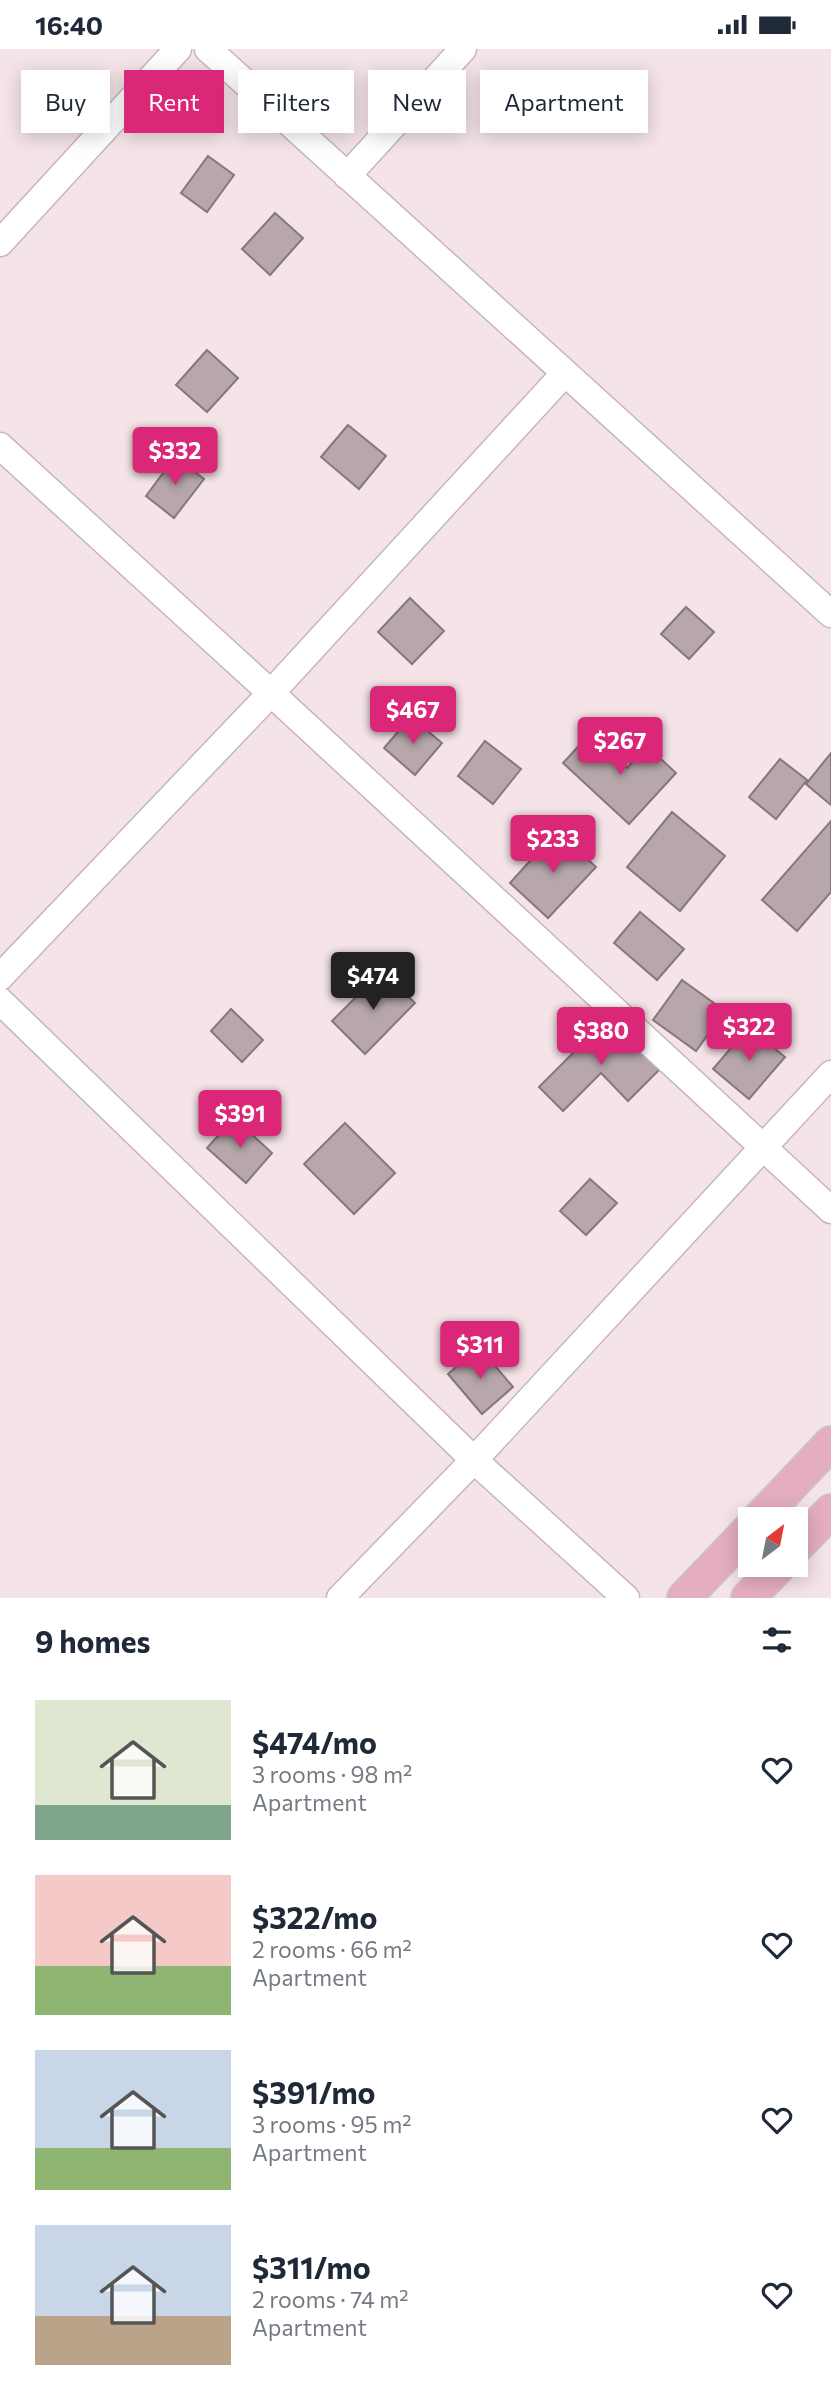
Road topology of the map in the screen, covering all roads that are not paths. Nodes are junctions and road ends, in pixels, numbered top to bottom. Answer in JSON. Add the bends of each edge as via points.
{"nodes":[{"id":1,"x":178,"y":49,"type":"edge"},
{"id":2,"x":208,"y":49,"type":"edge"},
{"id":3,"x":463,"y":49,"type":"edge"},
{"id":4,"x":347,"y":176,"type":"junction"},
{"id":5,"x":0,"y":243,"type":"edge"},
{"id":6,"x":564,"y":374,"type":"junction"},
{"id":7,"x":0,"y":446,"type":"edge"},
{"id":8,"x":831,"y":614,"type":"edge"},
{"id":9,"x":271,"y":693,"type":"junction"},
{"id":10,"x":0,"y":977,"type":"edge"},
{"id":11,"x":0,"y":1001,"type":"edge"},
{"id":12,"x":831,"y":1074,"type":"edge"},
{"id":13,"x":762,"y":1148,"type":"junction"},
{"id":14,"x":831,"y":1210,"type":"edge"},
{"id":15,"x":831,"y":1443,"type":"edge"},
{"id":16,"x":474,"y":1460,"type":"junction"},
{"id":17,"x":770,"y":1507,"type":"edge"},
{"id":18,"x":831,"y":1511,"type":"edge"},
{"id":19,"x":808,"y":1535,"type":"edge"},
{"id":20,"x":738,"y":1542,"type":"edge"},
{"id":21,"x":768,"y":1577,"type":"edge"},
{"id":22,"x":340,"y":1598,"type":"edge"},
{"id":23,"x":626,"y":1598,"type":"edge"},
{"id":24,"x":684,"y":1598,"type":"edge"},
{"id":25,"x":748,"y":1598,"type":"edge"}],
"edges":[{"from":1,"to":5,"type":"street"},
{"from":2,"to":4,"type":"street"},
{"from":3,"to":4,"type":"street"},
{"from":4,"to":6,"type":"street"},
{"from":6,"to":8,"type":"street"},
{"from":6,"to":9,"type":"street"},
{"from":7,"to":9,"type":"street"},
{"from":9,"to":10,"type":"street"},
{"from":9,"to":13,"type":"street"},
{"from":11,"to":16,"type":"street"},
{"from":12,"to":13,"type":"street"},
{"from":13,"to":14,"type":"street"},
{"from":13,"to":16,"type":"street"},
{"from":15,"to":17,"type":"main road"},
{"from":16,"to":22,"type":"street"},
{"from":16,"to":23,"type":"street"},
{"from":18,"to":19,"type":"main road"},
{"from":20,"to":24,"type":"main road"},
{"from":21,"to":25,"type":"main road"}]}
